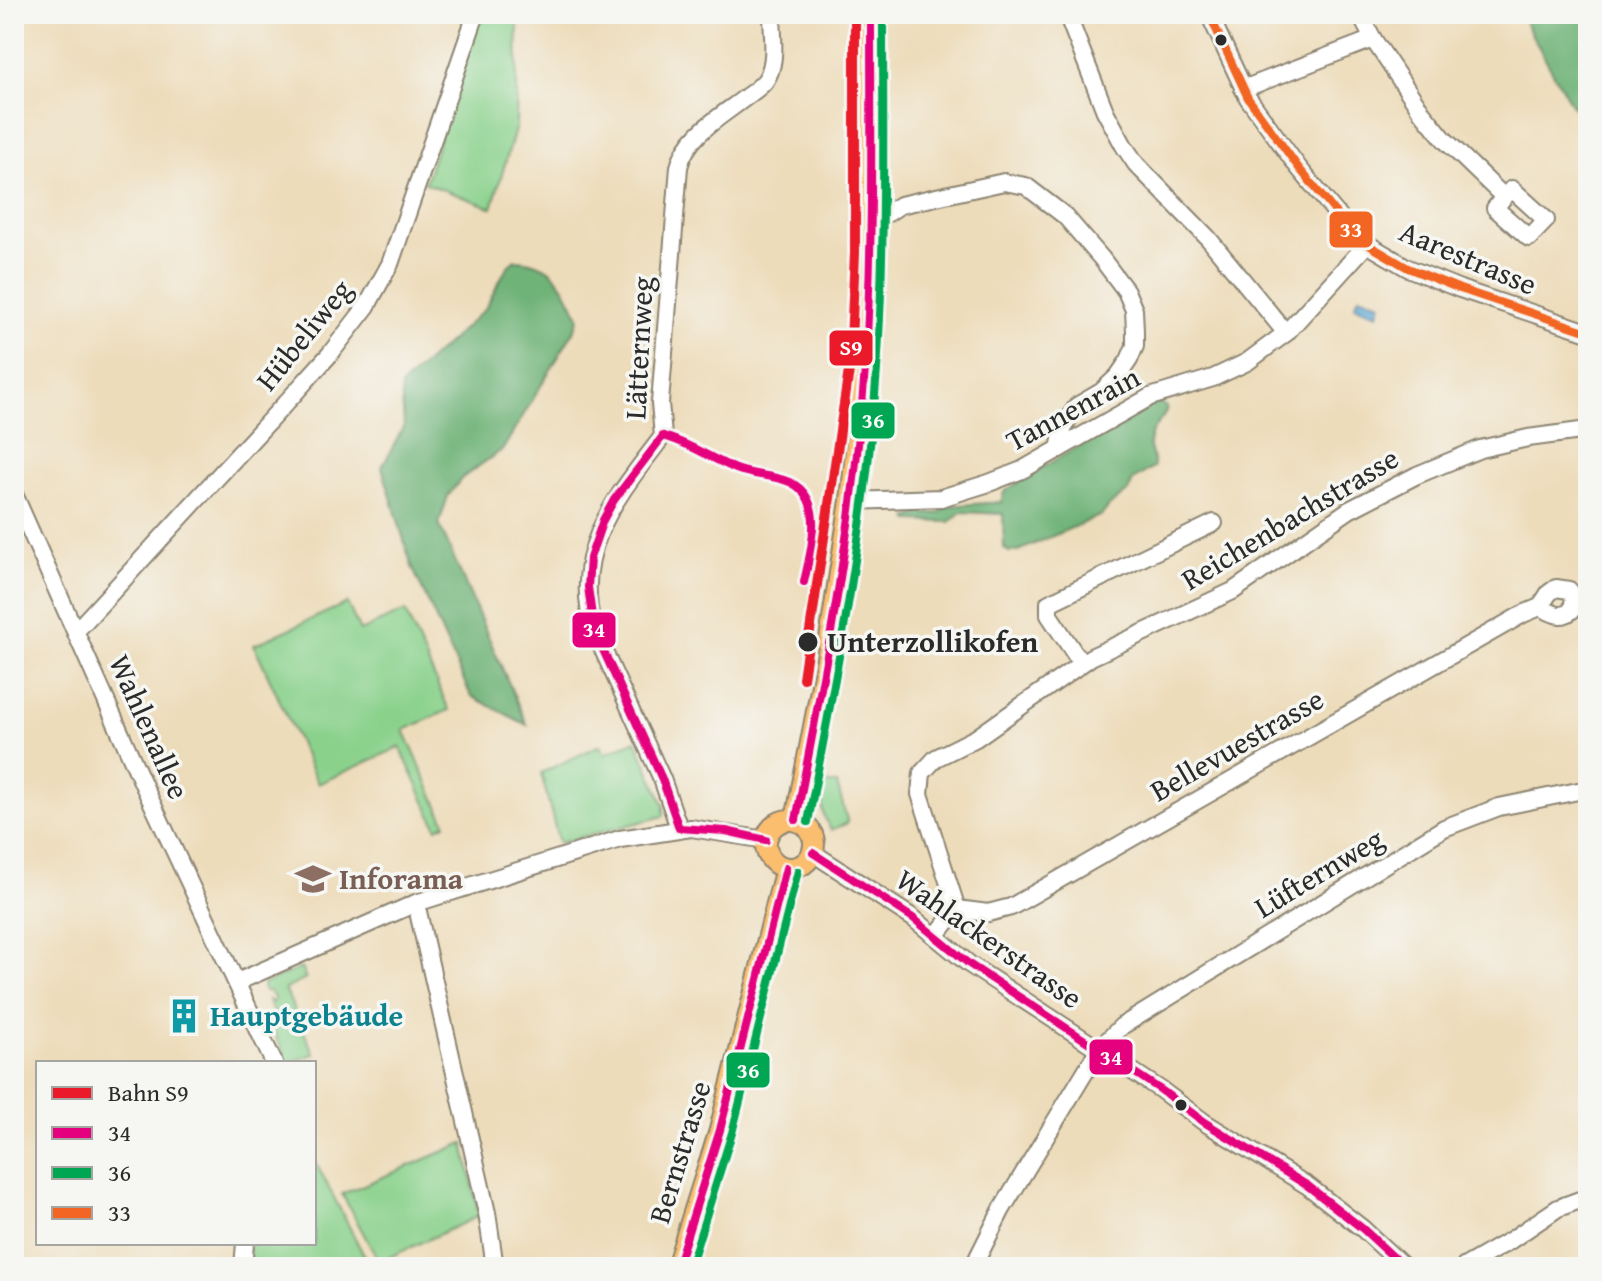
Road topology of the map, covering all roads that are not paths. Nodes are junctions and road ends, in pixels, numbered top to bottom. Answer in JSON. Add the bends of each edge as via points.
{"nodes":[{"id":1,"x":476,"y":14,"type":"edge"},
{"id":2,"x":772,"y":14,"type":"edge"},
{"id":3,"x":871,"y":14,"type":"edge"},
{"id":4,"x":1067,"y":14,"type":"edge"},
{"id":5,"x":1209,"y":14,"type":"edge"},
{"id":6,"x":1360,"y":14,"type":"edge"},
{"id":7,"x":1373,"y":39,"type":"junction"},
{"id":8,"x":1243,"y":89,"type":"junction"},
{"id":9,"x":1504,"y":197,"type":"dead end"},
{"id":10,"x":871,"y":214,"type":"junction"},
{"id":11,"x":1367,"y":244,"type":"junction"},
{"id":12,"x":1588,"y":332,"type":"edge"},
{"id":13,"x":1286,"y":333,"type":"junction"},
{"id":14,"x":1588,"y":430,"type":"edge"},
{"id":15,"x":1059,"y":449,"type":"junction"},
{"id":16,"x":14,"y":494,"type":"edge"},
{"id":17,"x":851,"y":501,"type":"junction"},
{"id":18,"x":1214,"y":523,"type":"dead end"},
{"id":19,"x":1540,"y":607,"type":"dead end"},
{"id":20,"x":76,"y":631,"type":"junction"},
{"id":21,"x":1081,"y":663,"type":"junction"},
{"id":22,"x":1588,"y":789,"type":"edge"},
{"id":23,"x":796,"y":820,"type":"junction"},
{"id":24,"x":679,"y":828,"type":"junction"},
{"id":25,"x":766,"y":840,"type":"junction"},
{"id":26,"x":813,"y":853,"type":"junction"},
{"id":27,"x":786,"y":868,"type":"junction"},
{"id":28,"x":416,"y":903,"type":"junction"},
{"id":29,"x":957,"y":909,"type":"junction"},
{"id":30,"x":936,"y":936,"type":"junction"},
{"id":31,"x":237,"y":982,"type":"junction"},
{"id":32,"x":1099,"y":1049,"type":"junction"},
{"id":33,"x":273,"y":1061,"type":"edge"},
{"id":34,"x":1588,"y":1197,"type":"edge"},
{"id":35,"x":245,"y":1245,"type":"edge"},
{"id":36,"x":243,"y":1267,"type":"edge"},
{"id":37,"x":495,"y":1267,"type":"edge"},
{"id":38,"x":677,"y":1267,"type":"edge"},
{"id":39,"x":973,"y":1267,"type":"edge"},
{"id":40,"x":1404,"y":1267,"type":"edge"},
{"id":41,"x":1464,"y":1267,"type":"edge"}],
"edges":[{"from":1,"to":20,"type":"street","name":"Hübeliweg","via":[[390,264],[367,306],[302,385]]},
{"from":2,"to":24,"type":"street","name":"Lätternweg","via":[[767,78],[683,151],[660,403],[663,436],[614,500],[589,567],[594,630]]},
{"from":3,"to":10,"type":"main road"},
{"from":4,"to":13,"type":"street","via":[[1105,111],[1136,164],[1208,238]]},
{"from":5,"to":8,"type":"street","name":"Aarestrasse"},
{"from":6,"to":7,"type":"street"},
{"from":7,"to":8,"type":"street"},
{"from":7,"to":9,"type":"street","via":[[1430,121]]},
{"from":8,"to":11,"type":"street","name":"Aarestrasse","via":[[1298,167]]},
{"from":10,"to":15,"type":"street","via":[[1004,182],[1026,186],[1065,216],[1102,259],[1134,310],[1135,346],[1118,376],[1077,406],[1064,426]]},
{"from":10,"to":17,"type":"main road","via":[[866,354]]},
{"from":11,"to":12,"type":"street","name":"Aarestrasse","via":[[1460,289]]},
{"from":11,"to":13,"type":"street","name":"Tannenrain"},
{"from":13,"to":15,"type":"street","name":"Tannenrain","via":[[1247,362],[1150,397]]},
{"from":14,"to":21,"type":"street","name":"Reichenbachstrasse","via":[[1480,449],[1417,475],[1349,510],[1233,591]]},
{"from":15,"to":17,"type":"street","name":"Tannenrain","via":[[1000,479],[941,498]]},
{"from":16,"to":20,"type":"street","name":"Wahlenallee"},
{"from":17,"to":23,"type":"main road"},
{"from":18,"to":21,"type":"street","via":[[1049,603],[1049,615]]},
{"from":19,"to":29,"type":"street","name":"Bellevuestrasse","via":[[1011,907],[988,913]]},
{"from":20,"to":31,"type":"street","name":"Wahlenallee"},
{"from":21,"to":29,"type":"street","name":"Reichenbachstrasse","via":[[987,731],[929,763],[920,779],[920,794]]},
{"from":22,"to":32,"type":"street","name":"Lüfternweg","via":[[1499,807],[1444,828],[1122,1026]]},
{"from":23,"to":25,"type":"main road","via":[[777,823]]},
{"from":23,"to":26,"type":"main road","via":[[812,833]]},
{"from":24,"to":25,"type":"street"},
{"from":24,"to":28,"type":"street","via":[[620,839]]},
{"from":25,"to":27,"type":"main road","via":[[773,861]]},
{"from":26,"to":27,"type":"main road","via":[[802,865]]},
{"from":26,"to":30,"type":"street","name":"Wahlackerstrasse"},
{"from":27,"to":38,"type":"main road","name":"Bernstrasse","via":[[720,1130]]},
{"from":28,"to":31,"type":"street"},
{"from":28,"to":37,"type":"street"},
{"from":29,"to":30,"type":"street"},
{"from":30,"to":32,"type":"street","name":"Wahlackerstrasse","via":[[969,964]]},
{"from":31,"to":33,"type":"street","name":"Wahlenallee"},
{"from":32,"to":39,"type":"street","name":"Lüfternweg"},
{"from":32,"to":40,"type":"street","name":"Wahlackerstrasse","via":[[1308,1186]]},
{"from":34,"to":41,"type":"street","via":[[1558,1208]]},
{"from":35,"to":36,"type":"street"}]}
